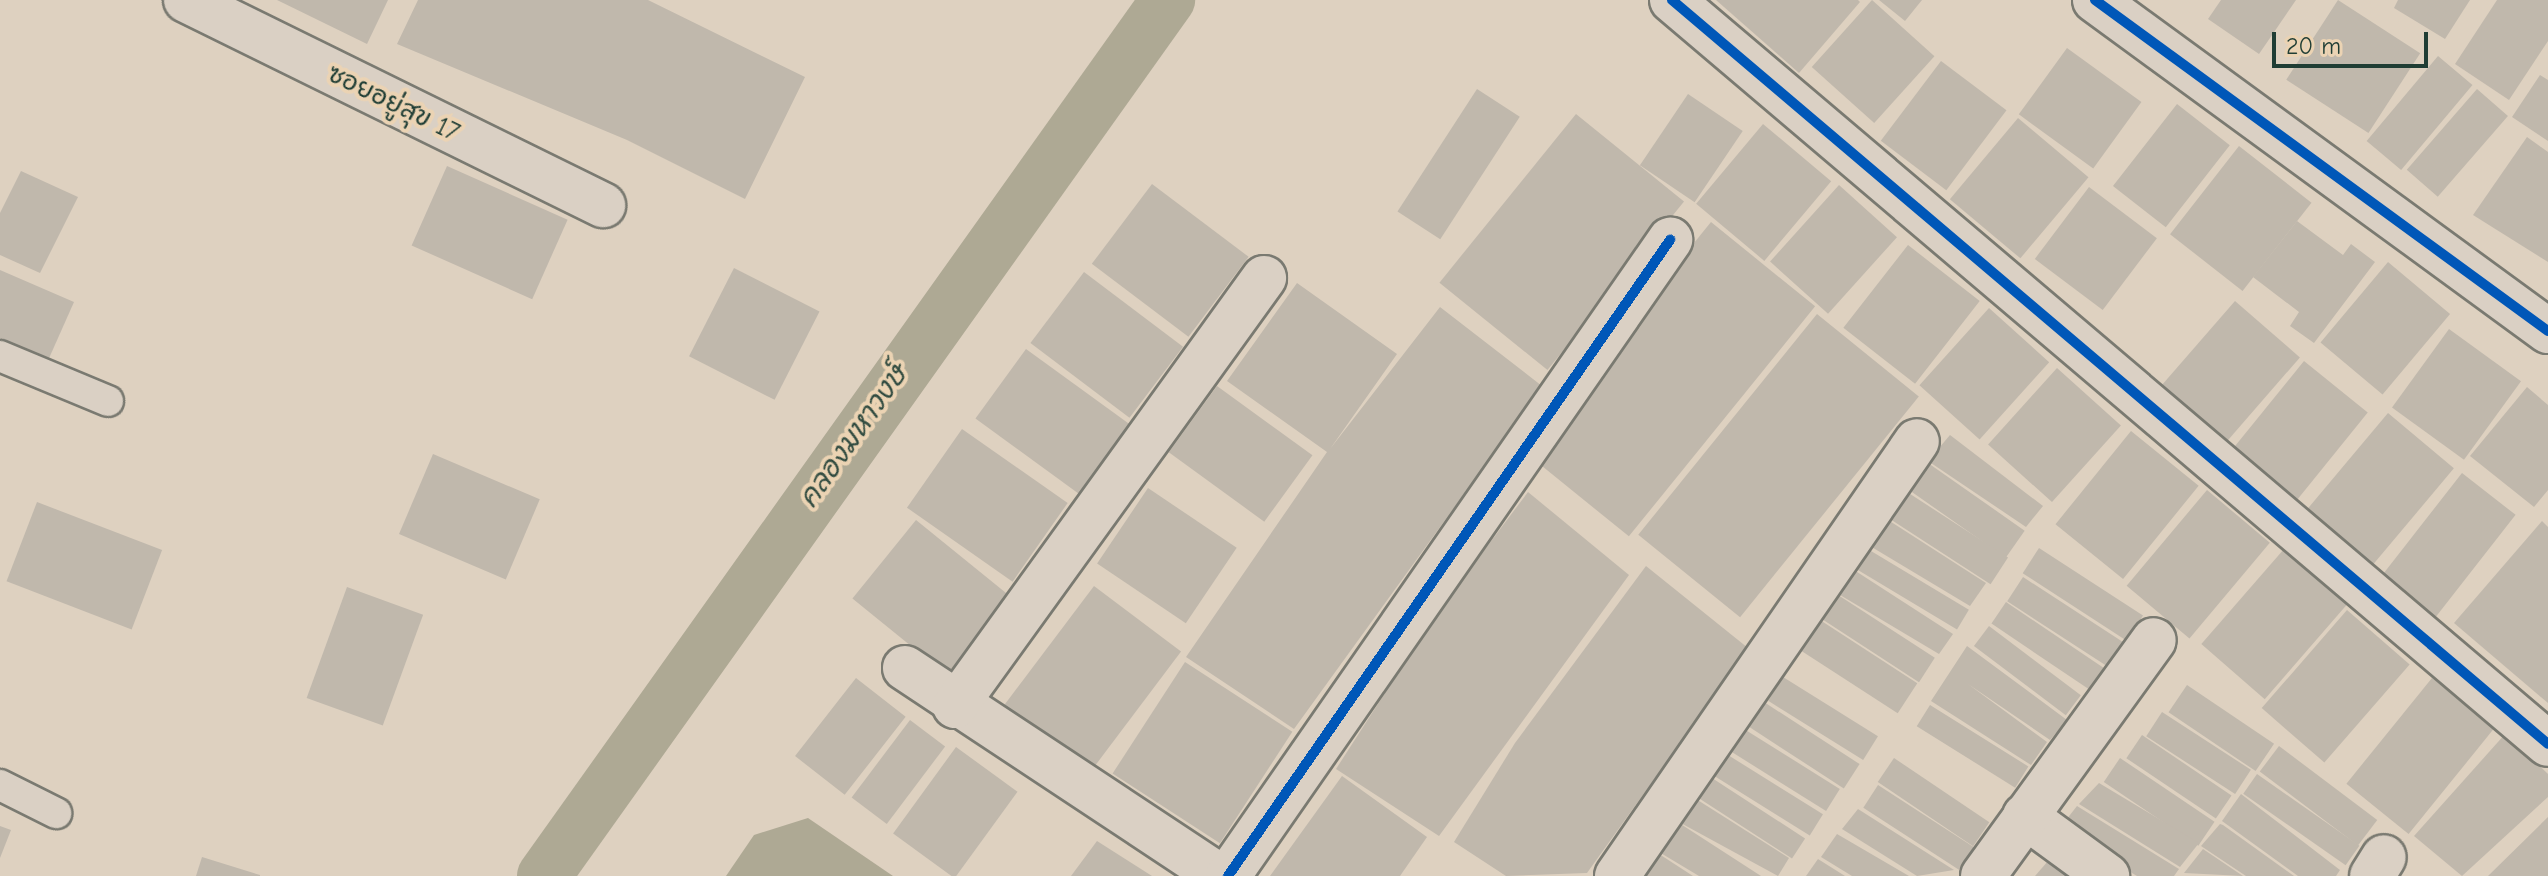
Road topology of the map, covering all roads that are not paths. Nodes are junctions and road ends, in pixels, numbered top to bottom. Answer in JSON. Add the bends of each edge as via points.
{"nodes":[{"id":1,"x":186,"y":0,"type":"edge"},
{"id":2,"x":1672,"y":0,"type":"edge"},
{"id":3,"x":2095,"y":0,"type":"edge"},
{"id":4,"x":603,"y":205,"type":"dead end"},
{"id":5,"x":1670,"y":240,"type":"dead end"},
{"id":6,"x":1264,"y":278,"type":"dead end"},
{"id":7,"x":2548,"y":331,"type":"edge"},
{"id":8,"x":0,"y":356,"type":"edge"},
{"id":9,"x":108,"y":401,"type":"dead end"},
{"id":10,"x":1917,"y":441,"type":"dead end"},
{"id":11,"x":2154,"y":640,"type":"dead end"},
{"id":12,"x":905,"y":668,"type":"dead end"},
{"id":13,"x":955,"y":706,"type":"junction"},
{"id":14,"x":2548,"y":744,"type":"edge"},
{"id":15,"x":0,"y":785,"type":"edge"},
{"id":16,"x":56,"y":813,"type":"dead end"},
{"id":17,"x":2025,"y":816,"type":"junction"},
{"id":18,"x":1219,"y":876,"type":"edge"},
{"id":19,"x":1228,"y":876,"type":"edge"},
{"id":20,"x":1617,"y":876,"type":"edge"},
{"id":21,"x":1983,"y":876,"type":"edge"},
{"id":22,"x":2107,"y":876,"type":"edge"}],
"edges":[{"from":1,"to":4,"type":"street","name":"ซอยอยู่สุข 17"},
{"from":2,"to":14,"type":"street"},
{"from":3,"to":7,"type":"street"},
{"from":5,"to":19,"type":"street"},
{"from":6,"to":13,"type":"street"},
{"from":8,"to":9,"type":"lane"},
{"from":10,"to":20,"type":"street"},
{"from":11,"to":17,"type":"street"},
{"from":12,"to":13,"type":"street"},
{"from":13,"to":18,"type":"street"},
{"from":15,"to":16,"type":"lane"},
{"from":17,"to":21,"type":"street"},
{"from":17,"to":22,"type":"street"}]}
